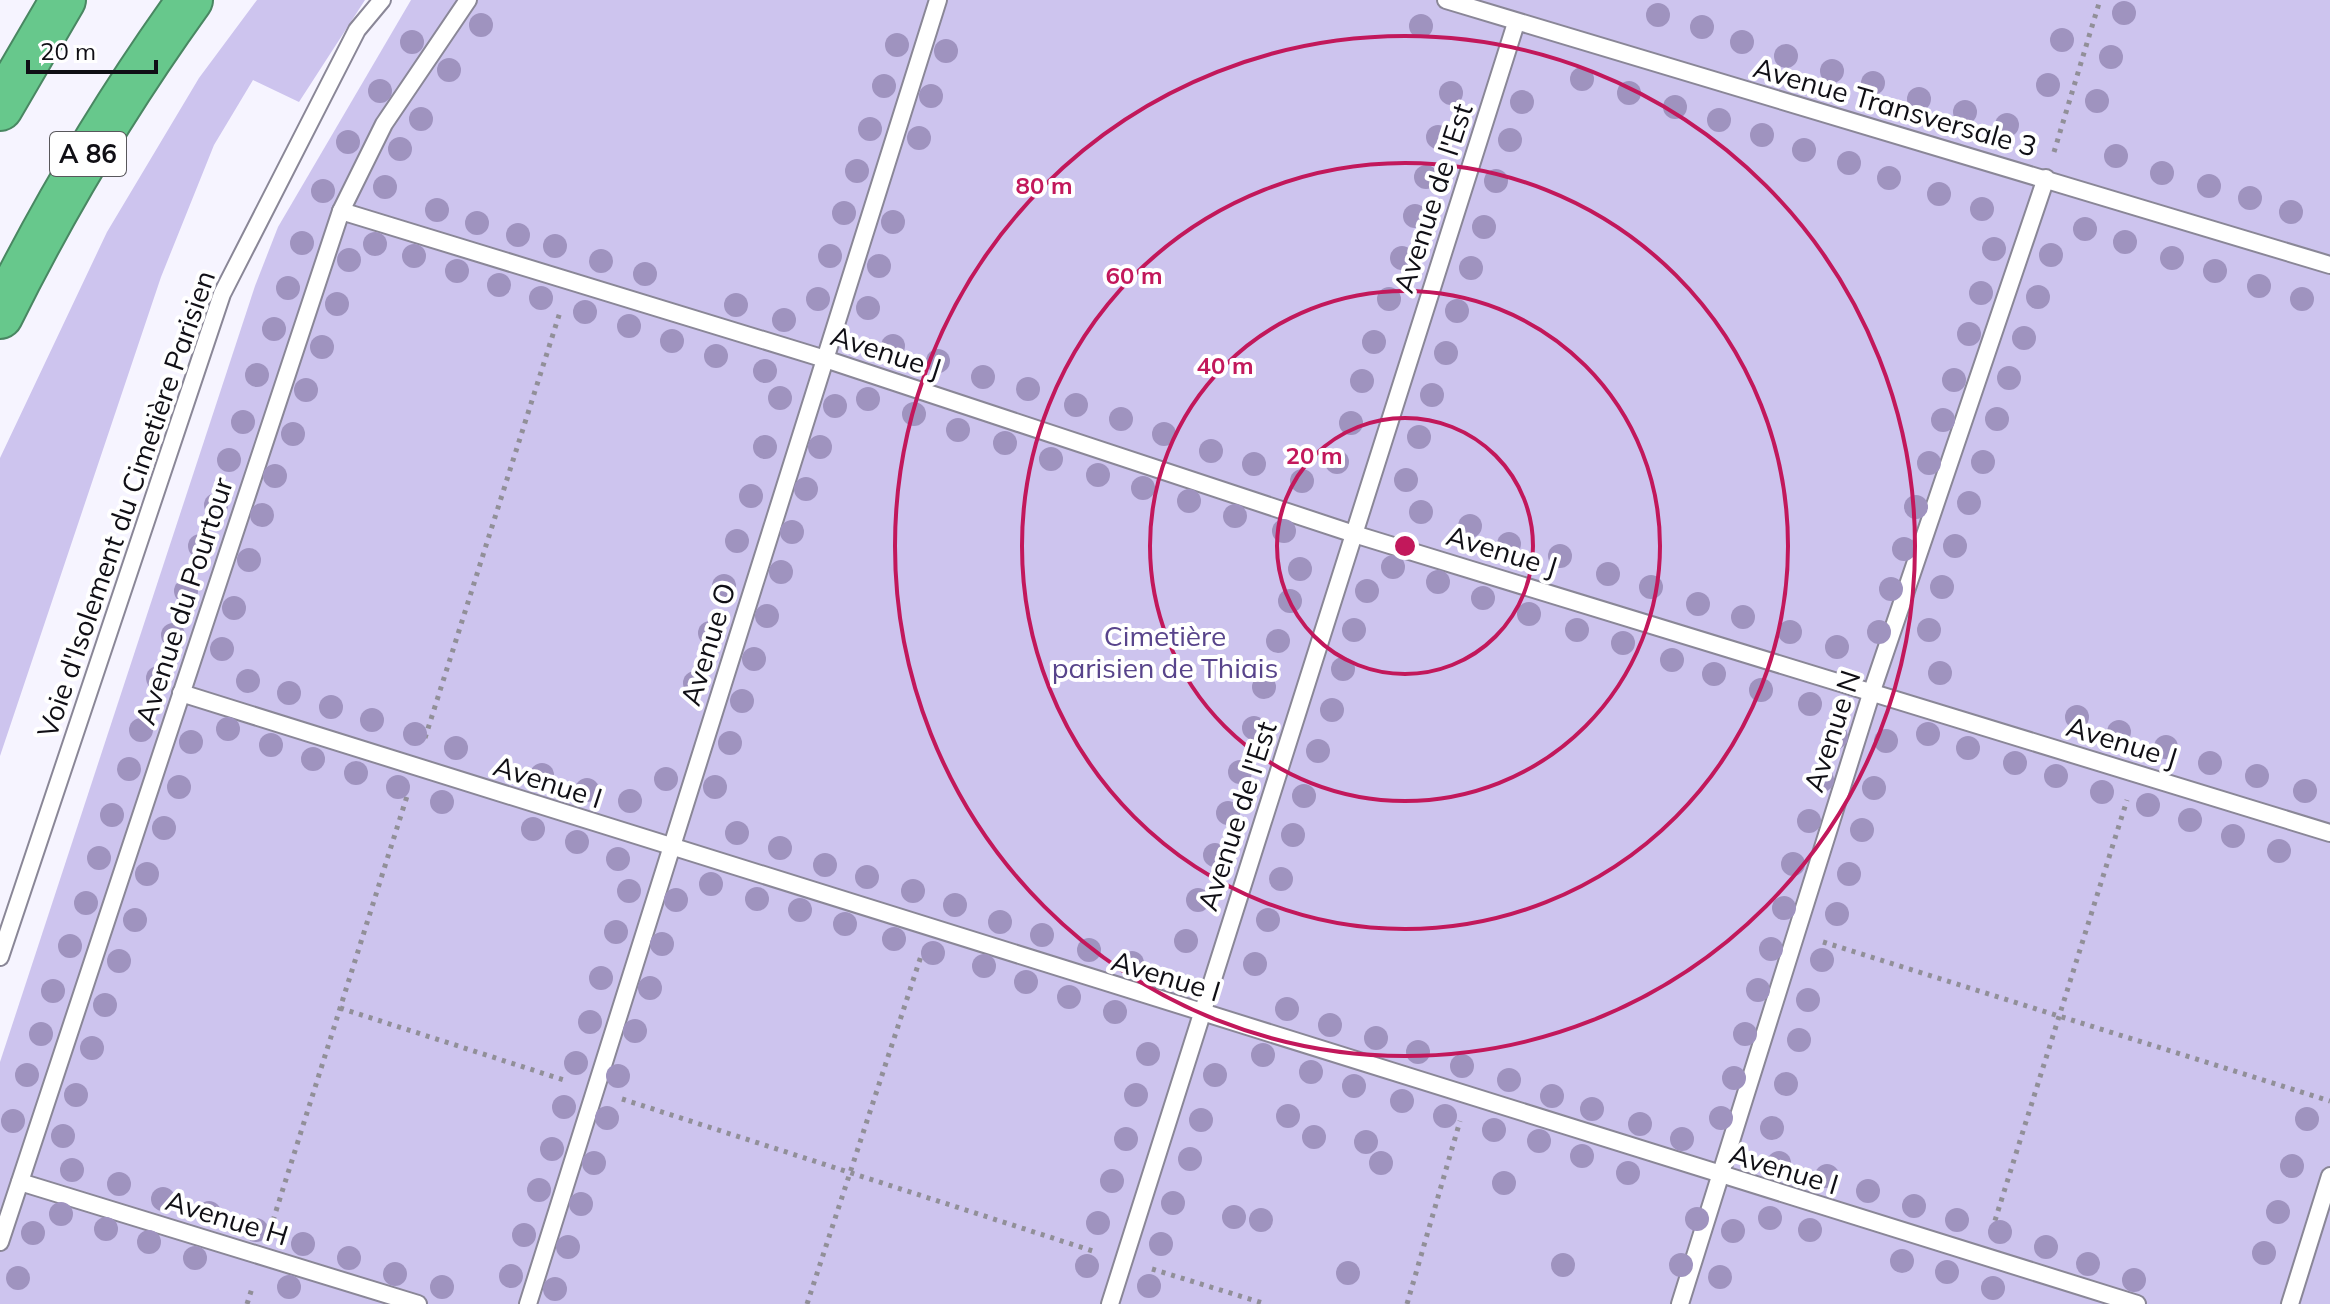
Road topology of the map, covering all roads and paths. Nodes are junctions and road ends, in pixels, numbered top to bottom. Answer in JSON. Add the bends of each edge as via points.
{"nodes":[{"id":1,"x":63,"y":0,"type":"edge"},
{"id":2,"x":190,"y":0,"type":"edge"},
{"id":3,"x":382,"y":0,"type":"edge"},
{"id":4,"x":468,"y":0,"type":"edge"},
{"id":5,"x":938,"y":0,"type":"edge"},
{"id":6,"x":1446,"y":0,"type":"edge"},
{"id":7,"x":2100,"y":0,"type":"edge"},
{"id":8,"x":1516,"y":23,"type":"junction"},
{"id":9,"x":0,"y":108,"type":"edge"},
{"id":10,"x":2046,"y":178,"type":"junction"},
{"id":11,"x":341,"y":211,"type":"junction"},
{"id":12,"x":2330,"y":265,"type":"edge"},
{"id":13,"x":0,"y":316,"type":"edge"},
{"id":14,"x":825,"y":359,"type":"junction"},
{"id":15,"x":1354,"y":534,"type":"junction"},
{"id":16,"x":1872,"y":691,"type":"junction"},
{"id":17,"x":181,"y":693,"type":"junction"},
{"id":18,"x":2136,"y":773,"type":"junction"},
{"id":19,"x":2330,"y":833,"type":"edge"},
{"id":20,"x":671,"y":848,"type":"junction"},
{"id":21,"x":930,"y":929,"type":"junction"},
{"id":22,"x":1796,"y":934,"type":"junction"},
{"id":23,"x":0,"y":957,"type":"edge"},
{"id":24,"x":340,"y":1008,"type":"dead end"},
{"id":25,"x":1202,"y":1014,"type":"junction"},
{"id":26,"x":2060,"y":1016,"type":"junction"},
{"id":27,"x":595,"y":1090,"type":"junction"},
{"id":28,"x":1467,"y":1097,"type":"junction"},
{"id":29,"x":2330,"y":1101,"type":"edge"},
{"id":30,"x":850,"y":1173,"type":"junction"},
{"id":31,"x":2330,"y":1176,"type":"edge"},
{"id":32,"x":1720,"y":1177,"type":"junction"},
{"id":33,"x":20,"y":1182,"type":"junction"},
{"id":34,"x":0,"y":1242,"type":"edge"},
{"id":35,"x":1983,"y":1257,"type":"junction"},
{"id":36,"x":1123,"y":1261,"type":"junction"},
{"id":37,"x":418,"y":1304,"type":"edge"},
{"id":38,"x":528,"y":1304,"type":"edge"},
{"id":39,"x":807,"y":1304,"type":"edge"},
{"id":40,"x":1110,"y":1304,"type":"edge"},
{"id":41,"x":1266,"y":1304,"type":"edge"},
{"id":42,"x":1407,"y":1304,"type":"edge"},
{"id":43,"x":1680,"y":1304,"type":"edge"},
{"id":44,"x":2137,"y":1304,"type":"edge"},
{"id":45,"x":2290,"y":1304,"type":"edge"}],
"edges":[{"from":1,"to":9,"type":"highway"},
{"from":2,"to":13,"type":"highway","number":"A 86","via":[[46,223]]},
{"from":3,"to":23,"type":"lane","name":"Voie d'Isolement du Cimetière Parisien","via":[[357,30],[222,294]]},
{"from":4,"to":11,"type":"lane","name":"Avenue du Pourtour","via":[[384,124]]},
{"from":5,"to":14,"type":"lane","name":"Avenue O"},
{"from":6,"to":8,"type":"lane","name":"Avenue Transversale 3"},
{"from":7,"to":10,"type":"path"},
{"from":8,"to":10,"type":"lane","name":"Avenue Transversale 3"},
{"from":8,"to":15,"type":"lane","name":"Avenue de l'Est"},
{"from":10,"to":12,"type":"lane","name":"Avenue Transversale 3"},
{"from":10,"to":16,"type":"lane","name":"Avenue N"},
{"from":11,"to":14,"type":"lane","name":"Avenue J"},
{"from":11,"to":17,"type":"lane","name":"Avenue du Pourtour"},
{"from":14,"to":15,"type":"lane","name":"Avenue J"},
{"from":14,"to":20,"type":"lane","name":"Avenue O"},
{"from":15,"to":16,"type":"lane","name":"Avenue J"},
{"from":15,"to":25,"type":"lane","name":"Avenue de l'Est"},
{"from":16,"to":18,"type":"lane","name":"Avenue J"},
{"from":16,"to":22,"type":"lane","name":"Avenue N"},
{"from":17,"to":20,"type":"lane","name":"Avenue I"},
{"from":17,"to":33,"type":"lane","name":"Avenue du Pourtour"},
{"from":18,"to":19,"type":"lane","name":"Avenue J"},
{"from":18,"to":26,"type":"path"},
{"from":20,"to":21,"type":"lane","name":"Avenue I"},
{"from":20,"to":27,"type":"lane","name":"Avenue O"},
{"from":21,"to":25,"type":"lane","name":"Avenue I"},
{"from":21,"to":30,"type":"path"},
{"from":22,"to":26,"type":"path"},
{"from":22,"to":32,"type":"lane","name":"Avenue N"},
{"from":24,"to":27,"type":"path"},
{"from":25,"to":28,"type":"lane","name":"Avenue I"},
{"from":25,"to":36,"type":"lane","name":"Avenue de l'Est"},
{"from":26,"to":29,"type":"path"},
{"from":26,"to":35,"type":"path"},
{"from":27,"to":30,"type":"path"},
{"from":27,"to":38,"type":"lane","name":"Avenue O"},
{"from":28,"to":32,"type":"lane","name":"Avenue I"},
{"from":28,"to":42,"type":"path"},
{"from":30,"to":36,"type":"path"},
{"from":30,"to":39,"type":"path"},
{"from":31,"to":45,"type":"lane"},
{"from":32,"to":35,"type":"lane","name":"Avenue I"},
{"from":32,"to":43,"type":"lane","name":"Avenue N"},
{"from":33,"to":34,"type":"lane","name":"Avenue du Pourtour"},
{"from":33,"to":37,"type":"lane","name":"Avenue H"},
{"from":35,"to":44,"type":"lane","name":"Avenue I"},
{"from":36,"to":40,"type":"lane","name":"Avenue de l'Est"},
{"from":36,"to":41,"type":"path"}]}
